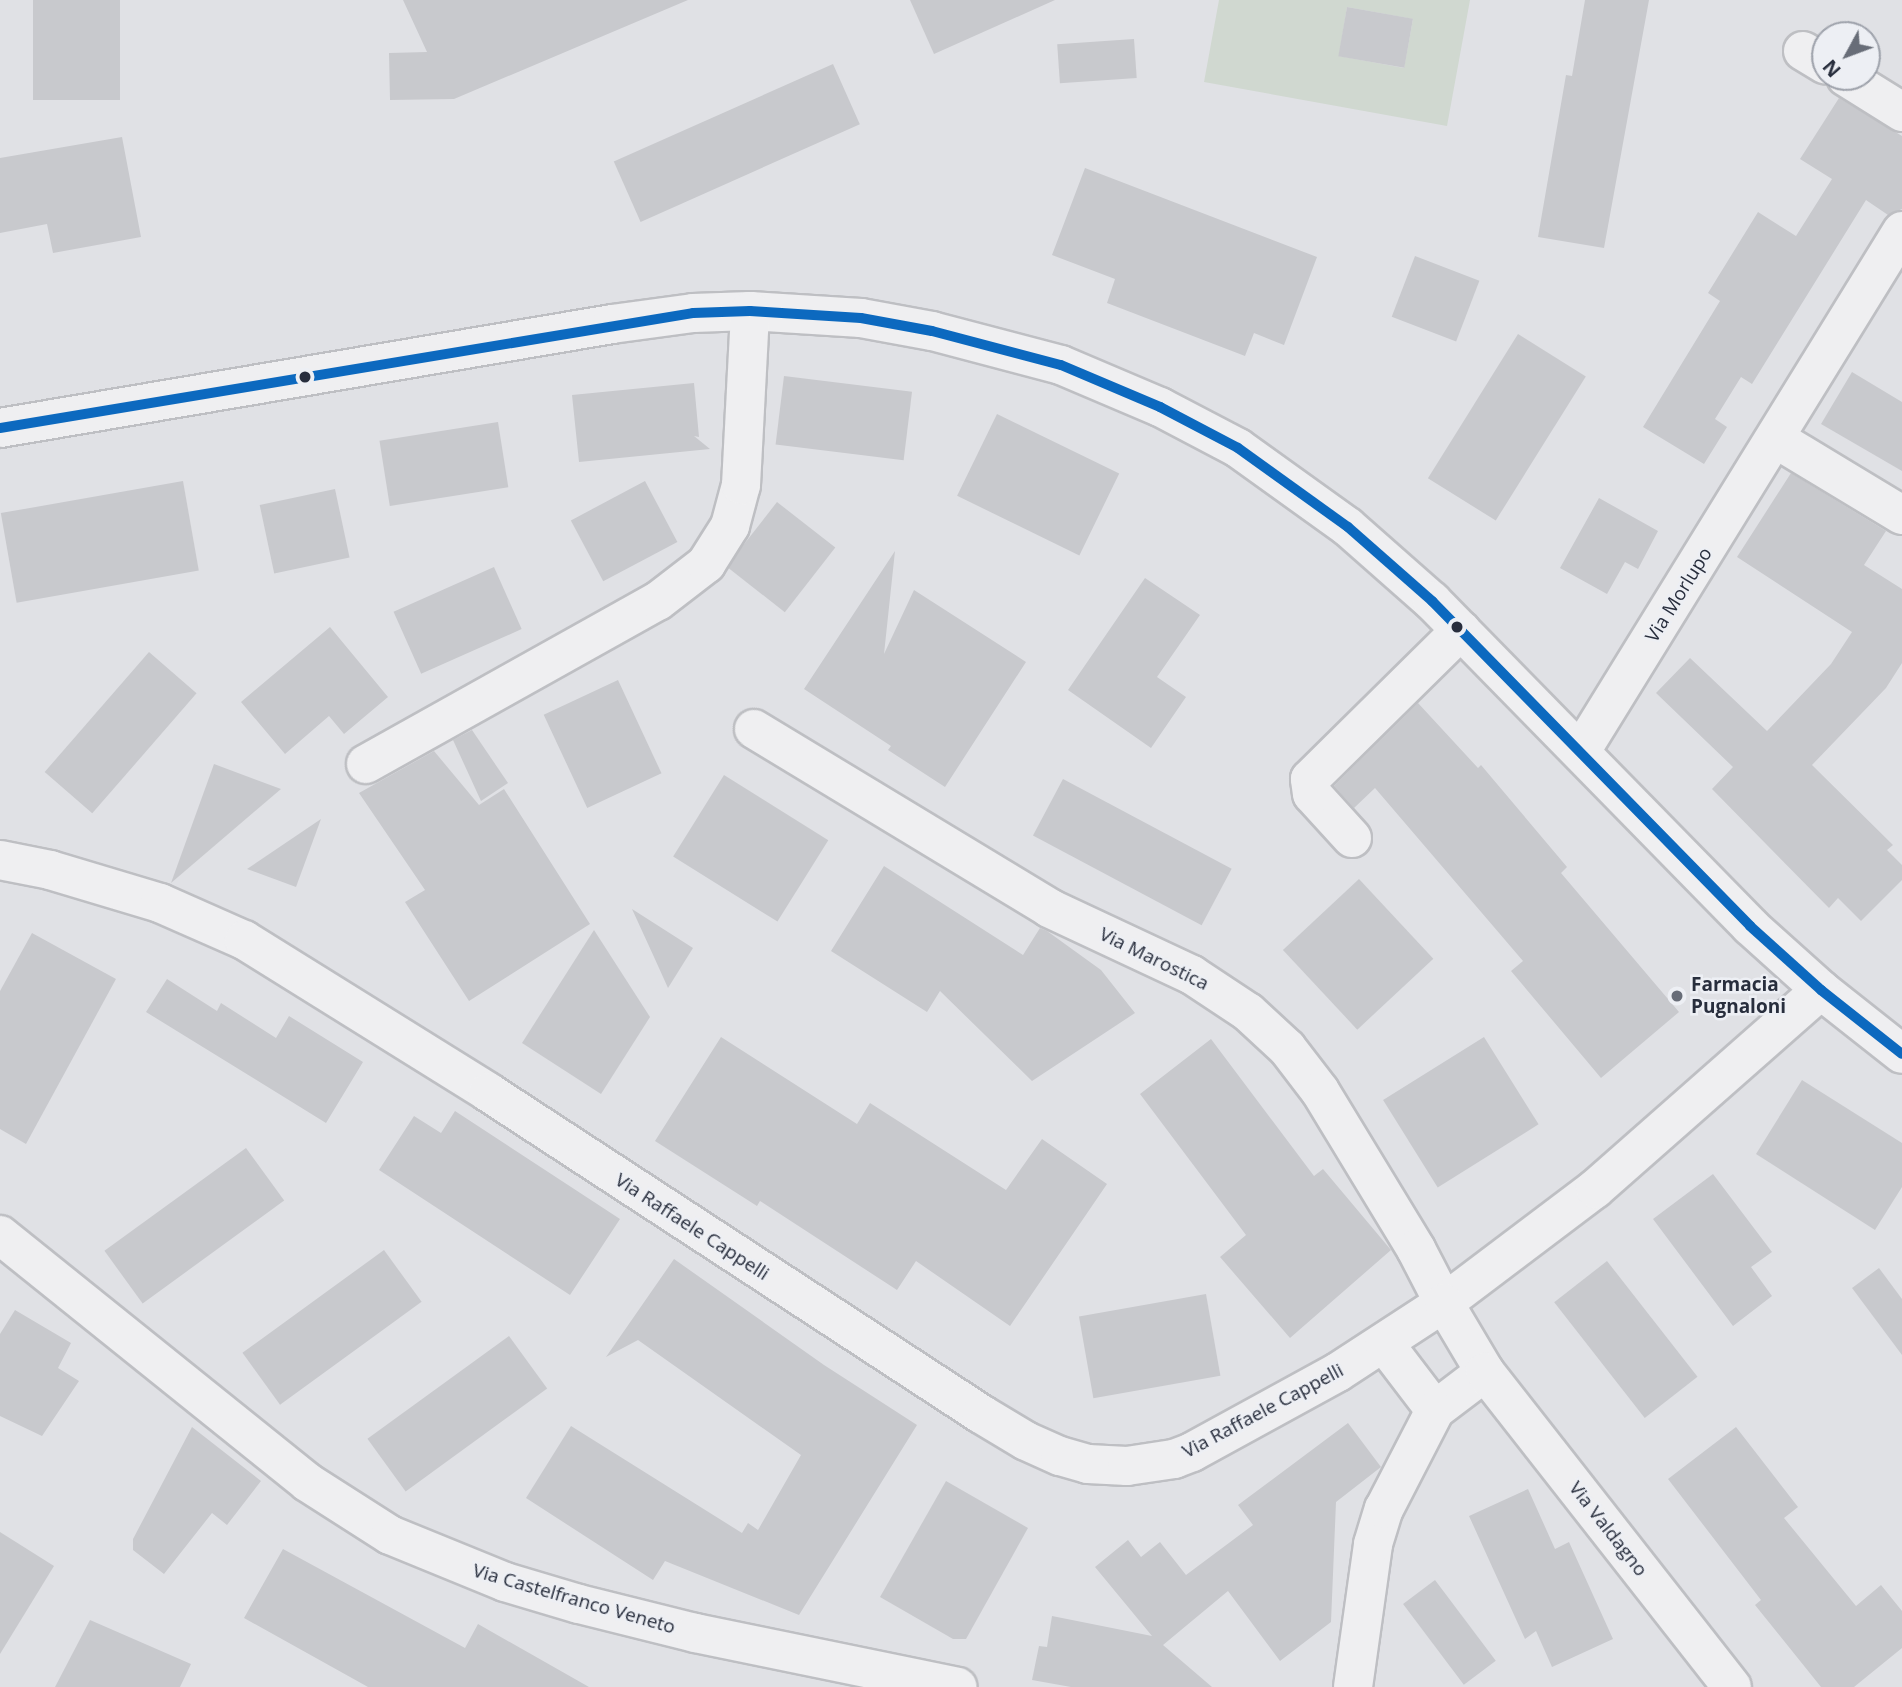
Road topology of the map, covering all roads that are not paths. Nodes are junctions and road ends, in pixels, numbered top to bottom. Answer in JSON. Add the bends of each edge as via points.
{"nodes":[{"id":1,"x":1868,"y":91,"type":"edge"},
{"id":2,"x":1902,"y":112,"type":"edge"},
{"id":3,"x":1902,"y":231,"type":"edge"},
{"id":4,"x":750,"y":311,"type":"junction"},
{"id":5,"x":0,"y":428,"type":"edge"},
{"id":6,"x":1776,"y":439,"type":"junction"},
{"id":7,"x":1902,"y":515,"type":"edge"},
{"id":8,"x":1461,"y":630,"type":"junction"},
{"id":9,"x":754,"y":729,"type":"dead end"},
{"id":10,"x":1581,"y":751,"type":"junction"},
{"id":11,"x":366,"y":764,"type":"dead end"},
{"id":12,"x":1352,"y":838,"type":"dead end"},
{"id":13,"x":0,"y":860,"type":"edge"},
{"id":14,"x":1821,"y":990,"type":"junction"},
{"id":15,"x":1902,"y":1054,"type":"edge"},
{"id":16,"x":0,"y":1235,"type":"edge"},
{"id":17,"x":1444,"y":1303,"type":"junction"},
{"id":18,"x":1384,"y":1343,"type":"junction"},
{"id":19,"x":1485,"y":1372,"type":"junction"},
{"id":20,"x":1435,"y":1410,"type":"junction"},
{"id":21,"x":958,"y":1687,"type":"edge"},
{"id":22,"x":1353,"y":1687,"type":"edge"},
{"id":23,"x":1732,"y":1687,"type":"edge"}],
"edges":[{"from":1,"to":2,"type":"street"},
{"from":3,"to":6,"type":"street","name":"Via Morlupo"},
{"from":4,"to":5,"type":"street","via":[[612,324]]},
{"from":4,"to":8,"type":"street","via":[[861,318],[932,331],[1102,380],[1202,428],[1289,482],[1379,553]]},
{"from":4,"to":11,"type":"street","via":[[741,485],[730,526],[706,564],[658,601]]},
{"from":6,"to":7,"type":"street"},
{"from":6,"to":10,"type":"street","name":"Via Morlupo"},
{"from":8,"to":10,"type":"street"},
{"from":8,"to":12,"type":"street","via":[[1310,779],[1312,794]]},
{"from":9,"to":17,"type":"street","name":"Via Marostica","via":[[1038,901],[1192,975],[1248,1012],[1287,1048],[1320,1091]]},
{"from":10,"to":14,"type":"street","via":[[1714,891]]},
{"from":13,"to":18,"type":"street","name":"Via Raffaele Cappelli","via":[[160,903],[244,940],[488,1092],[981,1414],[1060,1456],[1114,1466],[1183,1456],[1256,1420]]},
{"from":14,"to":15,"type":"street"},
{"from":14,"to":17,"type":"street","via":[[1595,1189]]},
{"from":16,"to":21,"type":"street","name":"Via Castelfranco Veneto","via":[[307,1482],[390,1535],[495,1578],[579,1604],[707,1636]]},
{"from":17,"to":18,"type":"street","name":"Via Raffaele Cappelli"},
{"from":17,"to":19,"type":"street","name":"Via Marostica"},
{"from":18,"to":20,"type":"street"},
{"from":19,"to":20,"type":"street"},
{"from":19,"to":23,"type":"street","name":"Via Valdagno"},
{"from":20,"to":22,"type":"street","via":[[1384,1509],[1373,1544]]}]}
